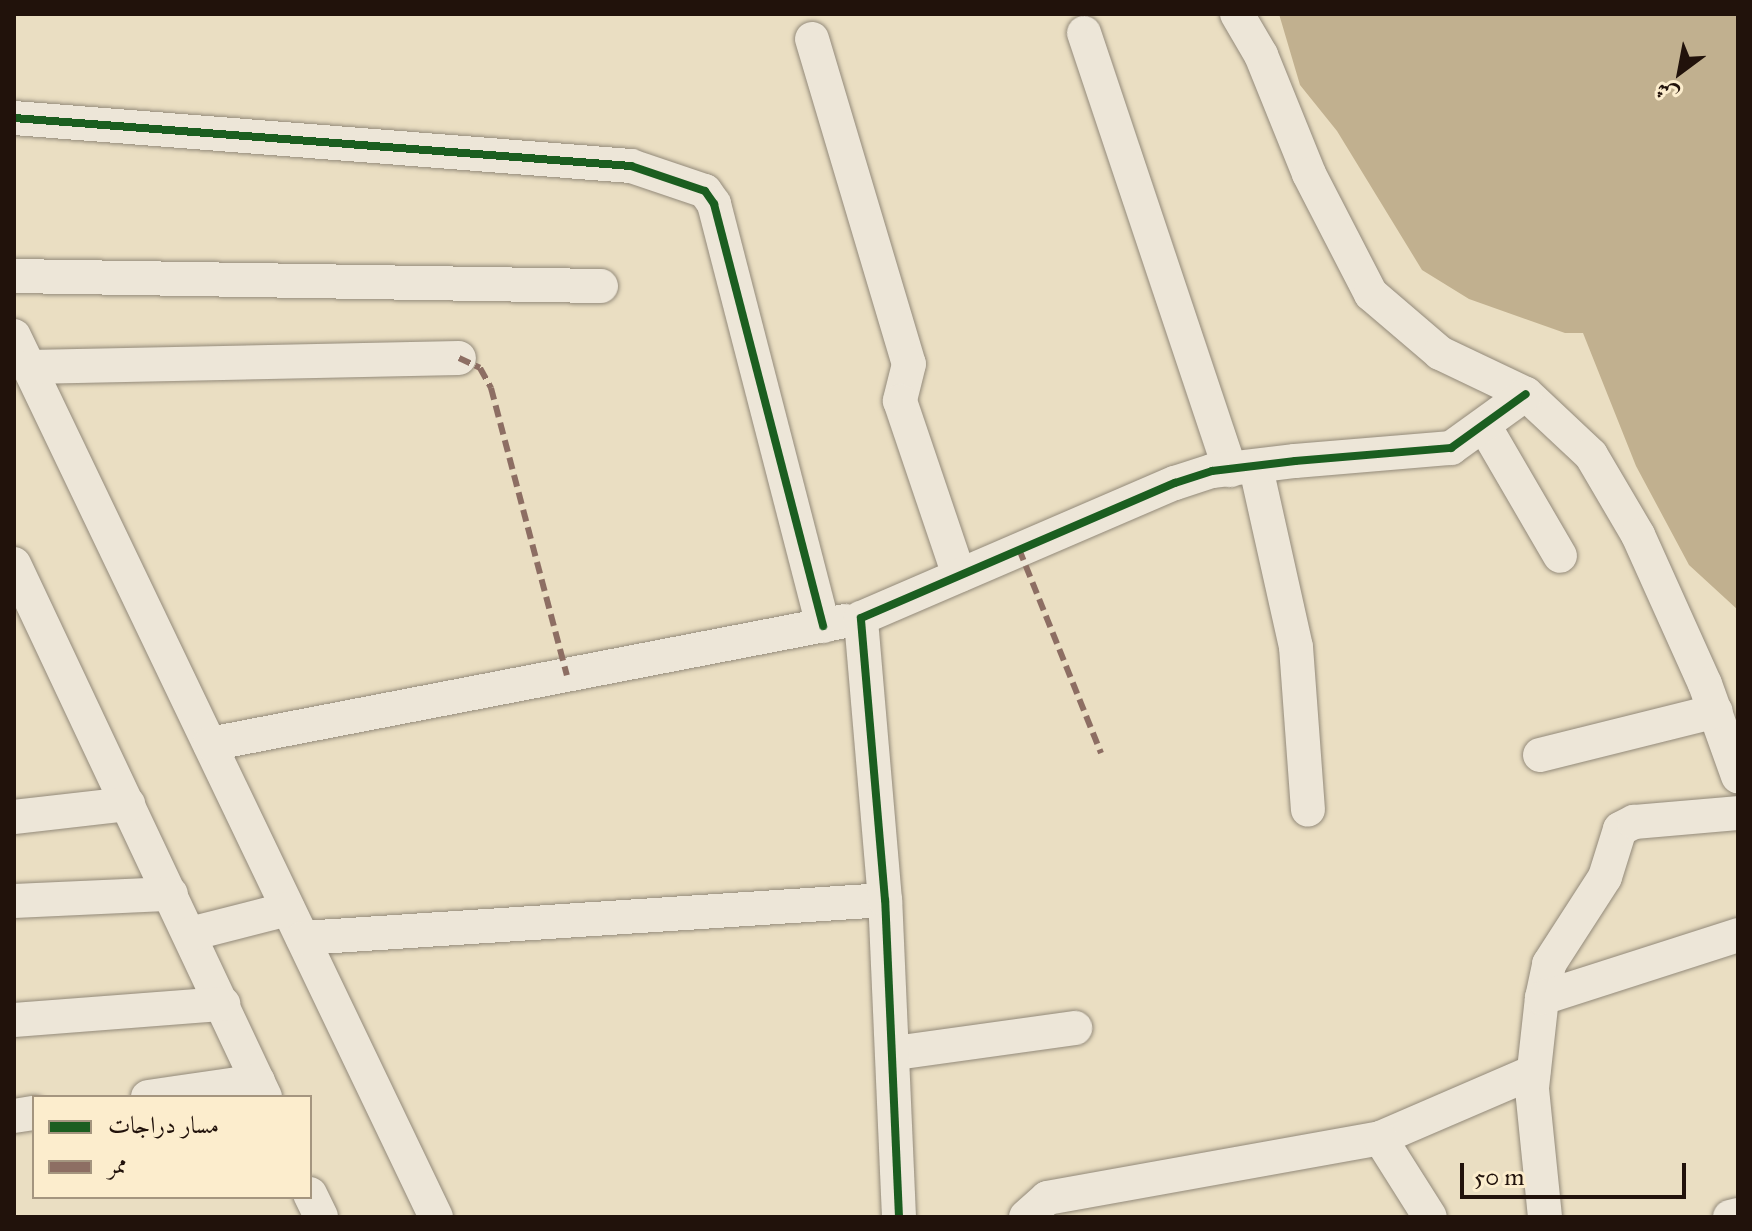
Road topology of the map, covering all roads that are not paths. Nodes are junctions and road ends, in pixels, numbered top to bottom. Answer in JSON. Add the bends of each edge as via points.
{"nodes":[{"id":1,"x":1237,"y":14,"type":"edge"},
{"id":2,"x":1084,"y":33,"type":"dead end"},
{"id":3,"x":812,"y":39,"type":"dead end"},
{"id":4,"x":14,"y":118,"type":"edge"},
{"id":5,"x":14,"y":276,"type":"edge"},
{"id":6,"x":601,"y":286,"type":"dead end"},
{"id":7,"x":14,"y":336,"type":"edge"},
{"id":8,"x":459,"y":358,"type":"dead end"},
{"id":9,"x":29,"y":367,"type":"junction"},
{"id":10,"x":1526,"y":394,"type":"junction"},
{"id":11,"x":1485,"y":427,"type":"junction"},
{"id":12,"x":1243,"y":469,"type":"junction"},
{"id":13,"x":1560,"y":556,"type":"dead end"},
{"id":14,"x":14,"y":564,"type":"edge"},
{"id":15,"x":959,"y":575,"type":"junction"},
{"id":16,"x":861,"y":618,"type":"junction"},
{"id":17,"x":823,"y":626,"type":"junction"},
{"id":18,"x":1716,"y":711,"type":"junction"},
{"id":19,"x":210,"y":744,"type":"junction"},
{"id":20,"x":1540,"y":755,"type":"dead end"},
{"id":21,"x":1738,"y":776,"type":"edge"},
{"id":22,"x":128,"y":804,"type":"junction"},
{"id":23,"x":1308,"y":810,"type":"dead end"},
{"id":24,"x":1738,"y":813,"type":"edge"},
{"id":25,"x":14,"y":817,"type":"edge"},
{"id":26,"x":171,"y":894,"type":"junction"},
{"id":27,"x":885,"y":900,"type":"junction"},
{"id":28,"x":14,"y":901,"type":"edge"},
{"id":29,"x":296,"y":923,"type":"junction"},
{"id":30,"x":190,"y":934,"type":"junction"},
{"id":31,"x":1738,"y":935,"type":"edge"},
{"id":32,"x":1542,"y":998,"type":"junction"},
{"id":33,"x":223,"y":1004,"type":"junction"},
{"id":34,"x":14,"y":1020,"type":"edge"},
{"id":35,"x":1075,"y":1028,"type":"dead end"},
{"id":36,"x":895,"y":1053,"type":"junction"},
{"id":37,"x":1533,"y":1072,"type":"junction"},
{"id":38,"x":262,"y":1089,"type":"edge"},
{"id":39,"x":176,"y":1095,"type":"edge"},
{"id":40,"x":1380,"y":1138,"type":"junction"},
{"id":41,"x":312,"y":1198,"type":"edge"},
{"id":42,"x":1738,"y":1215,"type":"edge"},
{"id":43,"x":321,"y":1217,"type":"edge"},
{"id":44,"x":436,"y":1217,"type":"edge"},
{"id":45,"x":899,"y":1217,"type":"edge"},
{"id":46,"x":1026,"y":1217,"type":"edge"},
{"id":47,"x":1430,"y":1217,"type":"edge"},
{"id":48,"x":1545,"y":1217,"type":"edge"},
{"id":49,"x":1730,"y":1217,"type":"edge"}],
"edges":[{"from":1,"to":10,"type":"street","via":[[1261,55],[1309,174],[1371,294],[1440,353]]},
{"from":2,"to":12,"type":"street"},
{"from":3,"to":15,"type":"street","via":[[909,364],[900,401]]},
{"from":4,"to":17,"type":"street","via":[[631,166],[705,191],[714,204]]},
{"from":5,"to":6,"type":"street"},
{"from":7,"to":9,"type":"street"},
{"from":8,"to":9,"type":"street"},
{"from":9,"to":19,"type":"street"},
{"from":10,"to":11,"type":"street"},
{"from":10,"to":18,"type":"street","via":[[1569,430],[1613,490]]},
{"from":11,"to":12,"type":"street","via":[[1451,448]]},
{"from":11,"to":13,"type":"street"},
{"from":12,"to":15,"type":"street","via":[[1175,483]]},
{"from":12,"to":23,"type":"street","via":[[1296,647]]},
{"from":14,"to":22,"type":"street"},
{"from":15,"to":16,"type":"street"},
{"from":16,"to":17,"type":"street"},
{"from":16,"to":27,"type":"street"},
{"from":17,"to":19,"type":"street"},
{"from":18,"to":20,"type":"street"},
{"from":18,"to":21,"type":"street"},
{"from":19,"to":29,"type":"street"},
{"from":22,"to":25,"type":"street"},
{"from":22,"to":26,"type":"street"},
{"from":24,"to":32,"type":"street","via":[[1634,822],[1620,829],[1605,877],[1549,964]]},
{"from":26,"to":28,"type":"street"},
{"from":26,"to":30,"type":"street"},
{"from":27,"to":29,"type":"street"},
{"from":27,"to":36,"type":"street"},
{"from":29,"to":30,"type":"street"},
{"from":29,"to":44,"type":"street"},
{"from":30,"to":33,"type":"street"},
{"from":31,"to":32,"type":"street"},
{"from":32,"to":37,"type":"street"},
{"from":33,"to":34,"type":"street"},
{"from":33,"to":38,"type":"street"},
{"from":35,"to":36,"type":"street"},
{"from":36,"to":45,"type":"street"},
{"from":37,"to":40,"type":"street"},
{"from":37,"to":48,"type":"street"},
{"from":38,"to":39,"type":"street"},
{"from":40,"to":46,"type":"street","via":[[1047,1198]]},
{"from":40,"to":47,"type":"street"},
{"from":41,"to":43,"type":"street"},
{"from":42,"to":49,"type":"street"}]}
